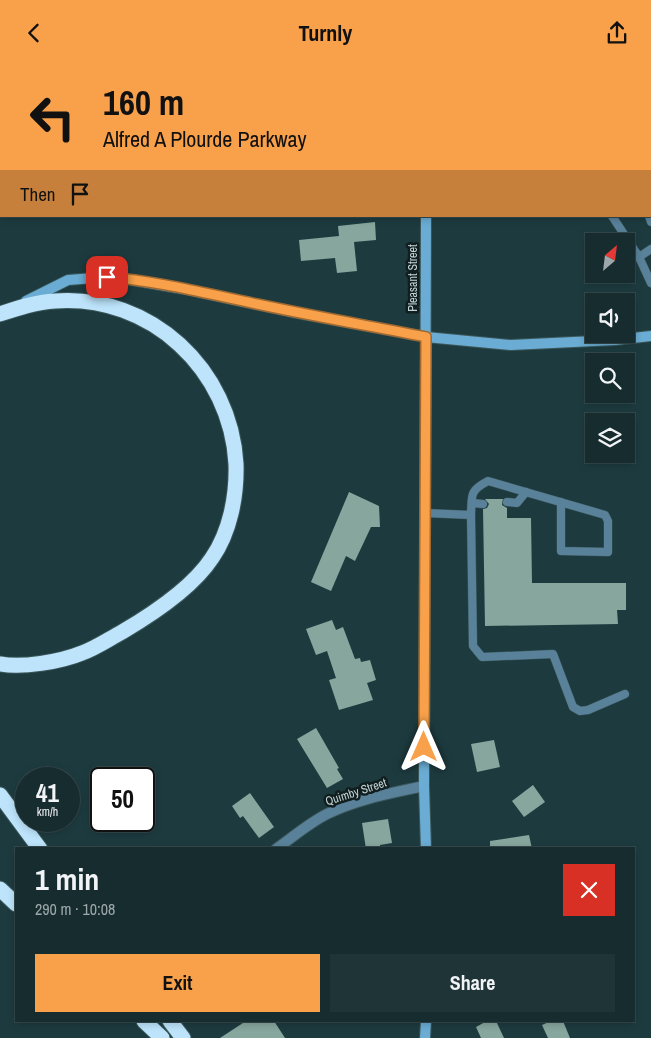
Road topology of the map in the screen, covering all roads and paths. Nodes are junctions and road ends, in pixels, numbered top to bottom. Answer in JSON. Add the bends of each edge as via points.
{"nodes":[{"id":1,"x":426,"y":217,"type":"edge"},
{"id":2,"x":613,"y":217,"type":"edge"},
{"id":3,"x":651,"y":249,"type":"edge"},
{"id":4,"x":639,"y":257,"type":"junction"},
{"id":5,"x":651,"y":283,"type":"edge"},
{"id":6,"x":0,"y":314,"type":"edge"},
{"id":7,"x":651,"y":336,"type":"edge"},
{"id":8,"x":426,"y":337,"type":"junction"},
{"id":9,"x":526,"y":492,"type":"junction"},
{"id":10,"x":561,"y":502,"type":"junction"},
{"id":11,"x":472,"y":503,"type":"junction"},
{"id":12,"x":507,"y":503,"type":"dead end"},
{"id":13,"x":483,"y":504,"type":"dead end"},
{"id":14,"x":426,"y":513,"type":"junction"},
{"id":15,"x":471,"y":515,"type":"junction"},
{"id":16,"x":0,"y":664,"type":"edge"},
{"id":17,"x":625,"y":695,"type":"dead end"},
{"id":18,"x":424,"y":785,"type":"junction"},
{"id":19,"x":0,"y":795,"type":"edge"},
{"id":20,"x":39,"y":847,"type":"edge"},
{"id":21,"x":279,"y":847,"type":"edge"},
{"id":22,"x":426,"y":847,"type":"edge"},
{"id":23,"x":0,"y":889,"type":"edge"},
{"id":24,"x":15,"y":903,"type":"edge"},
{"id":25,"x":145,"y":1022,"type":"edge"},
{"id":26,"x":171,"y":1022,"type":"edge"},
{"id":27,"x":426,"y":1022,"type":"edge"},
{"id":28,"x":162,"y":1038,"type":"edge"},
{"id":29,"x":183,"y":1038,"type":"edge"},
{"id":30,"x":425,"y":1038,"type":"edge"}],
"edges":[{"from":1,"to":8,"type":"main road","name":"Pleasant Street"},
{"from":2,"to":4,"type":"lane"},
{"from":3,"to":4,"type":"lane"},
{"from":4,"to":5,"type":"lane"},
{"from":6,"to":8,"type":"main road","via":[[68,281],[107,277]]},
{"from":6,"to":16,"type":"highway","via":[[53,301],[82,301],[110,306],[162,330],[185,348],[212,381],[229,421],[235,449],[236,478],[221,543],[212,559],[186,587],[143,619],[81,653],[32,665]]},
{"from":7,"to":8,"type":"main road","via":[[511,345]]},
{"from":8,"to":14,"type":"main road","name":"Pleasant Street"},
{"from":9,"to":10,"type":"lane"},
{"from":9,"to":11,"type":"lane","via":[[488,481],[472,493]]},
{"from":9,"to":12,"type":"lane","via":[[517,503]]},
{"from":10,"to":10,"type":"lane","via":[[561,551],[608,552],[608,521],[605,515]]},
{"from":11,"to":13,"type":"lane"},
{"from":11,"to":15,"type":"lane"},
{"from":14,"to":15,"type":"lane"},
{"from":14,"to":18,"type":"main road","name":"Pleasant Street"},
{"from":15,"to":17,"type":"lane","via":[[473,646],[482,657],[553,654],[573,707],[580,711]]},
{"from":18,"to":21,"type":"street","name":"Quimby Street","via":[[327,814]]},
{"from":18,"to":22,"type":"main road","name":"Pleasant Street"},
{"from":19,"to":20,"type":"highway"},
{"from":23,"to":24,"type":"highway"},
{"from":25,"to":28,"type":"highway"},
{"from":26,"to":29,"type":"highway"},
{"from":27,"to":30,"type":"main road"}]}
